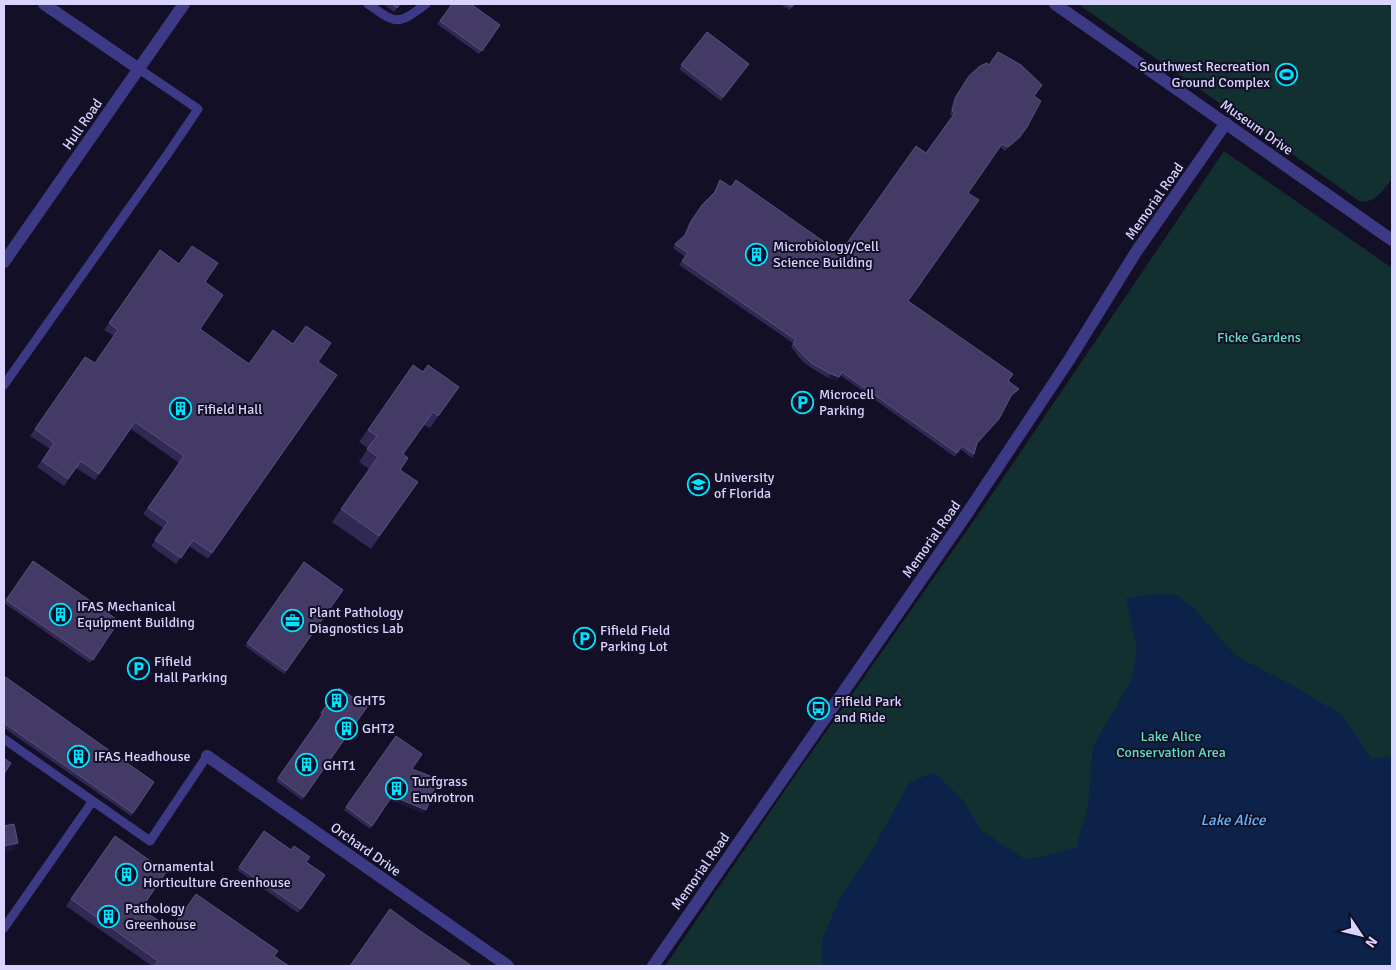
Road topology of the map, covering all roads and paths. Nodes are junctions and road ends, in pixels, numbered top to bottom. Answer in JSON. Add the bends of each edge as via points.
{"nodes":[{"id":1,"x":44,"y":4,"type":"edge"},
{"id":2,"x":184,"y":4,"type":"edge"},
{"id":3,"x":368,"y":4,"type":"edge"},
{"id":4,"x":426,"y":4,"type":"edge"},
{"id":5,"x":1055,"y":4,"type":"edge"},
{"id":6,"x":139,"y":69,"type":"junction"},
{"id":7,"x":1226,"y":123,"type":"junction"},
{"id":8,"x":1392,"y":240,"type":"edge"},
{"id":9,"x":4,"y":262,"type":"edge"},
{"id":10,"x":4,"y":385,"type":"edge"},
{"id":11,"x":4,"y":739,"type":"edge"},
{"id":12,"x":207,"y":756,"type":"joint"},
{"id":13,"x":92,"y":802,"type":"junction"},
{"id":14,"x":4,"y":928,"type":"edge"},
{"id":15,"x":508,"y":966,"type":"edge"},
{"id":16,"x":652,"y":966,"type":"edge"}],
"edges":[{"from":1,"to":6,"type":"street"},
{"from":2,"to":6,"type":"street","name":"Hull Road"},
{"from":3,"to":4,"type":"lane","via":[[388,18],[397,20]]},
{"from":5,"to":7,"type":"street","name":"Museum Drive"},
{"from":6,"to":9,"type":"street","name":"Hull Road"},
{"from":6,"to":10,"type":"lane","via":[[198,110]]},
{"from":7,"to":8,"type":"street","name":"Museum Drive"},
{"from":7,"to":16,"type":"street","name":"Memorial Road","via":[[1136,252],[964,518]]},
{"from":11,"to":13,"type":"lane"},
{"from":12,"to":13,"type":"lane","via":[[150,841]]},
{"from":12,"to":15,"type":"street","name":"Orchard Drive"},
{"from":13,"to":14,"type":"lane"}]}
